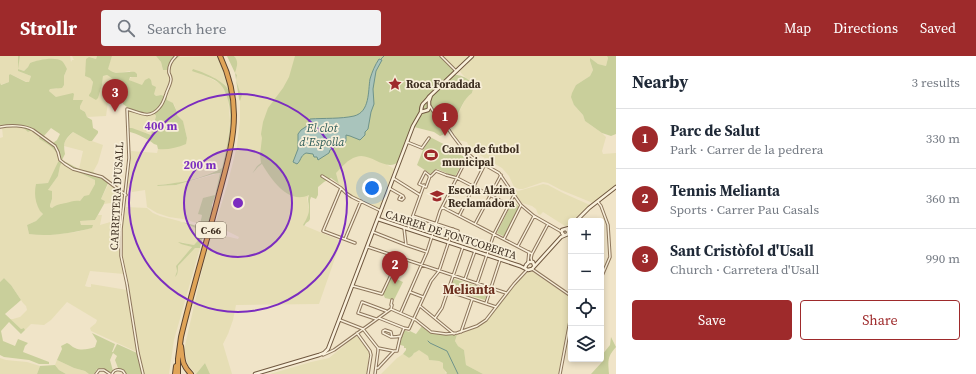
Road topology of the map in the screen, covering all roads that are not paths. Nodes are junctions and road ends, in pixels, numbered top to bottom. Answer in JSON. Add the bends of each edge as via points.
{"nodes":[{"id":1,"x":176,"y":56,"type":"edge"},
{"id":2,"x":221,"y":56,"type":"edge"},
{"id":3,"x":441,"y":56,"type":"edge"},
{"id":4,"x":472,"y":56,"type":"edge"},
{"id":5,"x":456,"y":71,"type":"junction"},
{"id":6,"x":431,"y":96,"type":"junction"},
{"id":7,"x":425,"y":102,"type":"junction"},
{"id":8,"x":429,"y":105,"type":"junction"},
{"id":9,"x":422,"y":108,"type":"junction"},
{"id":10,"x":426,"y":110,"type":"junction"},
{"id":11,"x":433,"y":111,"type":"junction"},
{"id":12,"x":421,"y":112,"type":"junction"},
{"id":13,"x":0,"y":127,"type":"edge"},
{"id":14,"x":429,"y":138,"type":"dead end"},
{"id":15,"x":407,"y":142,"type":"junction"},
{"id":16,"x":469,"y":154,"type":"junction"},
{"id":17,"x":485,"y":164,"type":"junction"},
{"id":18,"x":501,"y":175,"type":"junction"},
{"id":19,"x":322,"y":176,"type":"dead end"},
{"id":20,"x":429,"y":176,"type":"junction"},
{"id":21,"x":393,"y":178,"type":"junction"},
{"id":22,"x":457,"y":178,"type":"junction"},
{"id":23,"x":424,"y":185,"type":"dead end"},
{"id":24,"x":474,"y":187,"type":"junction"},
{"id":25,"x":616,"y":187,"type":"edge"},
{"id":26,"x":341,"y":188,"type":"junction"},
{"id":27,"x":390,"y":188,"type":"junction"},
{"id":28,"x":126,"y":195,"type":"junction"},
{"id":29,"x":420,"y":195,"type":"junction"},
{"id":30,"x":490,"y":195,"type":"junction"},
{"id":31,"x":514,"y":195,"type":"junction"},
{"id":32,"x":401,"y":196,"type":"dead end"},
{"id":33,"x":361,"y":201,"type":"junction"},
{"id":34,"x":597,"y":202,"type":"junction"},
{"id":35,"x":509,"y":205,"type":"junction"},
{"id":36,"x":522,"y":205,"type":"junction"},
{"id":37,"x":442,"y":207,"type":"junction"},
{"id":38,"x":381,"y":210,"type":"junction"},
{"id":39,"x":413,"y":216,"type":"junction"},
{"id":40,"x":459,"y":216,"type":"junction"},
{"id":41,"x":534,"y":216,"type":"junction"},
{"id":42,"x":579,"y":218,"type":"edge"},
{"id":43,"x":378,"y":219,"type":"junction"},
{"id":44,"x":435,"y":224,"type":"junction"},
{"id":45,"x":475,"y":224,"type":"junction"},
{"id":46,"x":548,"y":224,"type":"junction"},
{"id":47,"x":404,"y":228,"type":"junction"},
{"id":48,"x":568,"y":228,"type":"edge"},
{"id":49,"x":408,"y":229,"type":"junction"},
{"id":50,"x":452,"y":229,"type":"junction"},
{"id":51,"x":458,"y":231,"type":"dead end"},
{"id":52,"x":373,"y":232,"type":"junction"},
{"id":53,"x":563,"y":232,"type":"junction"},
{"id":54,"x":494,"y":234,"type":"junction"},
{"id":55,"x":432,"y":236,"type":"junction"},
{"id":56,"x":345,"y":239,"type":"junction"},
{"id":57,"x":504,"y":239,"type":"junction"},
{"id":58,"x":448,"y":242,"type":"junction"},
{"id":59,"x":355,"y":243,"type":"dead end"},
{"id":60,"x":406,"y":245,"type":"junction"},
{"id":61,"x":518,"y":246,"type":"junction"},
{"id":62,"x":368,"y":247,"type":"junction"},
{"id":63,"x":462,"y":247,"type":"junction"},
{"id":64,"x":475,"y":251,"type":"junction"},
{"id":65,"x":427,"y":252,"type":"junction"},
{"id":66,"x":529,"y":252,"type":"junction"},
{"id":67,"x":532,"y":254,"type":"junction"},
{"id":68,"x":487,"y":255,"type":"junction"},
{"id":69,"x":399,"y":258,"type":"junction"},
{"id":70,"x":500,"y":260,"type":"junction"},
{"id":71,"x":533,"y":262,"type":"junction"},
{"id":72,"x":537,"y":262,"type":"junction"},
{"id":73,"x":527,"y":263,"type":"junction"},
{"id":74,"x":421,"y":265,"type":"junction"},
{"id":75,"x":520,"y":266,"type":"junction"},
{"id":76,"x":533,"y":267,"type":"junction"},
{"id":77,"x":526,"y":269,"type":"junction"},
{"id":78,"x":439,"y":271,"type":"junction"},
{"id":79,"x":604,"y":271,"type":"edge"},
{"id":80,"x":453,"y":276,"type":"junction"},
{"id":81,"x":465,"y":280,"type":"junction"},
{"id":82,"x":477,"y":284,"type":"junction"},
{"id":83,"x":353,"y":286,"type":"junction"},
{"id":84,"x":491,"y":288,"type":"junction"},
{"id":85,"x":410,"y":291,"type":"junction"},
{"id":86,"x":448,"y":291,"type":"junction"},
{"id":87,"x":506,"y":293,"type":"junction"},
{"id":88,"x":568,"y":294,"type":"edge"},
{"id":89,"x":423,"y":297,"type":"junction"},
{"id":90,"x":472,"y":299,"type":"junction"},
{"id":91,"x":392,"y":300,"type":"dead end"},
{"id":92,"x":486,"y":303,"type":"junction"},
{"id":93,"x":420,"y":306,"type":"junction"},
{"id":94,"x":496,"y":307,"type":"junction"},
{"id":95,"x":391,"y":309,"type":"junction"},
{"id":96,"x":387,"y":312,"type":"junction"},
{"id":97,"x":401,"y":313,"type":"junction"},
{"id":98,"x":379,"y":318,"type":"junction"},
{"id":99,"x":435,"y":318,"type":"junction"},
{"id":100,"x":376,"y":319,"type":"junction"},
{"id":101,"x":414,"y":319,"type":"junction"},
{"id":102,"x":340,"y":320,"type":"junction"},
{"id":103,"x":184,"y":321,"type":"junction"},
{"id":104,"x":569,"y":326,"type":"edge"},
{"id":105,"x":363,"y":328,"type":"junction"},
{"id":106,"x":404,"y":328,"type":"junction"},
{"id":107,"x":461,"y":332,"type":"junction"},
{"id":108,"x":357,"y":333,"type":"junction"},
{"id":109,"x":454,"y":334,"type":"junction"},
{"id":110,"x":401,"y":336,"type":"junction"},
{"id":111,"x":392,"y":337,"type":"junction"},
{"id":112,"x":181,"y":346,"type":"junction"},
{"id":113,"x":378,"y":348,"type":"junction"},
{"id":114,"x":328,"y":350,"type":"junction"},
{"id":115,"x":334,"y":350,"type":"junction"},
{"id":116,"x":394,"y":351,"type":"junction"},
{"id":117,"x":376,"y":368,"type":"junction"},
{"id":118,"x":96,"y":374,"type":"edge"},
{"id":119,"x":111,"y":374,"type":"edge"},
{"id":120,"x":125,"y":374,"type":"edge"},
{"id":121,"x":143,"y":374,"type":"edge"},
{"id":122,"x":175,"y":374,"type":"edge"},
{"id":123,"x":180,"y":374,"type":"edge"},
{"id":124,"x":191,"y":374,"type":"edge"},
{"id":125,"x":255,"y":374,"type":"edge"},
{"id":126,"x":368,"y":374,"type":"edge"},
{"id":127,"x":376,"y":374,"type":"edge"},
{"id":128,"x":560,"y":374,"type":"edge"}],
"edges":[{"from":1,"to":28,"type":"street","name":"CARRETERA D'USALL","via":[[169,66],[171,80],[157,111],[145,115],[127,109],[129,152]]},
{"from":2,"to":103,"type":"highway","number":"C-66","via":[[232,94],[233,133],[224,176]]},
{"from":2,"to":112,"type":"highway","number":"C-66","via":[[231,76],[234,92],[235,133]]},
{"from":3,"to":5,"type":"street"},
{"from":4,"to":5,"type":"main road"},
{"from":5,"to":6,"type":"main road"},
{"from":6,"to":7,"type":"main road"},
{"from":6,"to":8,"type":"main road"},
{"from":7,"to":8,"type":"main road"},
{"from":7,"to":9,"type":"main road"},
{"from":8,"to":10,"type":"main road"},
{"from":8,"to":11,"type":"street"},
{"from":9,"to":10,"type":"main road"},
{"from":9,"to":12,"type":"main road"},
{"from":10,"to":11,"type":"street"},
{"from":10,"to":12,"type":"main road"},
{"from":11,"to":16,"type":"street"},
{"from":12,"to":15,"type":"main road"},
{"from":13,"to":28,"type":"street","via":[[30,128],[55,146],[60,160],[65,164],[73,169],[102,177]]},
{"from":14,"to":15,"type":"street","via":[[422,148]]},
{"from":15,"to":21,"type":"main road"},
{"from":16,"to":17,"type":"street"},
{"from":16,"to":22,"type":"street"},
{"from":17,"to":18,"type":"street"},
{"from":17,"to":24,"type":"street"},
{"from":18,"to":30,"type":"street"},
{"from":18,"to":31,"type":"street"},
{"from":19,"to":26,"type":"street"},
{"from":20,"to":20,"type":"street","via":[[425,172],[419,184],[426,187]]},
{"from":20,"to":22,"type":"street","via":[[436,170]]},
{"from":21,"to":27,"type":"main road"},
{"from":21,"to":29,"type":"street"},
{"from":22,"to":24,"type":"street"},
{"from":22,"to":37,"type":"street"},
{"from":23,"to":29,"type":"street"},
{"from":24,"to":30,"type":"street"},
{"from":24,"to":40,"type":"street"},
{"from":25,"to":34,"type":"main road"},
{"from":26,"to":33,"type":"street"},
{"from":26,"to":56,"type":"street","via":[[323,230]]},
{"from":27,"to":32,"type":"street"},
{"from":27,"to":38,"type":"main road"},
{"from":28,"to":121,"type":"street","name":"CARRETERA D'USALL","via":[[121,229],[122,256]]},
{"from":29,"to":39,"type":"street"},
{"from":30,"to":35,"type":"street"},
{"from":30,"to":45,"type":"street"},
{"from":31,"to":35,"type":"street"},
{"from":31,"to":36,"type":"street"},
{"from":33,"to":38,"type":"street"},
{"from":33,"to":56,"type":"street"},
{"from":34,"to":42,"type":"main road"},
{"from":34,"to":79,"type":"street","via":[[608,225],[610,258]]},
{"from":35,"to":54,"type":"street"},
{"from":36,"to":41,"type":"street"},
{"from":36,"to":57,"type":"street"},
{"from":37,"to":40,"type":"street"},
{"from":37,"to":44,"type":"street"},
{"from":38,"to":43,"type":"main road"},
{"from":39,"to":44,"type":"street"},
{"from":39,"to":49,"type":"street"},
{"from":40,"to":45,"type":"street"},
{"from":41,"to":46,"type":"street"},
{"from":41,"to":61,"type":"street"},
{"from":43,"to":47,"type":"main road","name":"CARRER DE FONTCOBERTA"},
{"from":43,"to":52,"type":"main road"},
{"from":44,"to":50,"type":"street"},
{"from":44,"to":55,"type":"street"},
{"from":45,"to":54,"type":"street"},
{"from":46,"to":53,"type":"street"},
{"from":46,"to":67,"type":"street"},
{"from":47,"to":49,"type":"main road","name":"CARRER DE FONTCOBERTA"},
{"from":47,"to":60,"type":"street"},
{"from":48,"to":53,"type":"main road"},
{"from":49,"to":55,"type":"main road","name":"CARRER DE FONTCOBERTA"},
{"from":50,"to":51,"type":"street"},
{"from":50,"to":58,"type":"street"},
{"from":52,"to":60,"type":"street"},
{"from":52,"to":62,"type":"main road"},
{"from":53,"to":72,"type":"main road"},
{"from":54,"to":57,"type":"street"},
{"from":54,"to":68,"type":"street"},
{"from":55,"to":58,"type":"main road","name":"CARRER DE FONTCOBERTA"},
{"from":55,"to":65,"type":"street"},
{"from":56,"to":59,"type":"street"},
{"from":57,"to":61,"type":"street"},
{"from":58,"to":63,"type":"main road","name":"CARRER DE FONTCOBERTA"},
{"from":58,"to":78,"type":"street"},
{"from":60,"to":65,"type":"street"},
{"from":61,"to":66,"type":"street"},
{"from":62,"to":69,"type":"street"},
{"from":62,"to":83,"type":"main road"},
{"from":63,"to":64,"type":"main road","name":"CARRER DE FONTCOBERTA"},
{"from":63,"to":80,"type":"street"},
{"from":64,"to":68,"type":"main road","name":"CARRER DE FONTCOBERTA"},
{"from":64,"to":81,"type":"street"},
{"from":65,"to":74,"type":"street"},
{"from":66,"to":67,"type":"street"},
{"from":66,"to":73,"type":"street"},
{"from":67,"to":71,"type":"street"},
{"from":68,"to":70,"type":"main road","name":"CARRER DE FONTCOBERTA"},
{"from":68,"to":82,"type":"street"},
{"from":69,"to":74,"type":"street"},
{"from":69,"to":83,"type":"street","via":[[382,294]]},
{"from":70,"to":75,"type":"main road","name":"CARRER DE FONTCOBERTA"},
{"from":70,"to":84,"type":"street"},
{"from":71,"to":72,"type":"main road","name":"CARRER DE FONTCOBERTA"},
{"from":71,"to":73,"type":"main road","name":"CARRER DE FONTCOBERTA"},
{"from":71,"to":76,"type":"main road"},
{"from":72,"to":76,"type":"main road"},
{"from":73,"to":75,"type":"main road","name":"CARRER DE FONTCOBERTA"},
{"from":73,"to":77,"type":"main road"},
{"from":74,"to":78,"type":"street"},
{"from":74,"to":85,"type":"street"},
{"from":75,"to":77,"type":"main road","name":"CARRER DE FONTCOBERTA"},
{"from":76,"to":77,"type":"main road"},
{"from":76,"to":88,"type":"street"},
{"from":77,"to":87,"type":"street"},
{"from":78,"to":80,"type":"street"},
{"from":78,"to":89,"type":"street"},
{"from":80,"to":81,"type":"street"},
{"from":80,"to":86,"type":"street"},
{"from":81,"to":82,"type":"street"},
{"from":82,"to":84,"type":"street"},
{"from":83,"to":102,"type":"main road"},
{"from":84,"to":87,"type":"street"},
{"from":84,"to":92,"type":"street"},
{"from":85,"to":89,"type":"street"},
{"from":85,"to":97,"type":"street"},
{"from":86,"to":90,"type":"street"},
{"from":86,"to":99,"type":"street"},
{"from":87,"to":94,"type":"street"},
{"from":89,"to":93,"type":"street"},
{"from":90,"to":92,"type":"street"},
{"from":90,"to":107,"type":"street"},
{"from":91,"to":95,"type":"street"},
{"from":92,"to":94,"type":"street"},
{"from":93,"to":99,"type":"street"},
{"from":93,"to":101,"type":"street"},
{"from":94,"to":107,"type":"street","via":[[486,320]]},
{"from":95,"to":96,"type":"street"},
{"from":95,"to":97,"type":"street"},
{"from":96,"to":98,"type":"street"},
{"from":96,"to":100,"type":"street","via":[[362,302],[358,313]]},
{"from":97,"to":101,"type":"street"},
{"from":98,"to":100,"type":"street"},
{"from":98,"to":106,"type":"street"},
{"from":99,"to":109,"type":"street"},
{"from":100,"to":105,"type":"street"},
{"from":101,"to":106,"type":"street","via":[[408,330]]},
{"from":101,"to":109,"type":"street","via":[[431,332]]},
{"from":102,"to":105,"type":"street"},
{"from":102,"to":114,"type":"main road"},
{"from":103,"to":122,"type":"highway"},
{"from":103,"to":123,"type":"highway","number":"C-66","via":[[178,351]]},
{"from":104,"to":128,"type":"street"},
{"from":105,"to":108,"type":"street"},
{"from":105,"to":113,"type":"street"},
{"from":106,"to":110,"type":"street"},
{"from":107,"to":109,"type":"street"},
{"from":108,"to":115,"type":"street"},
{"from":108,"to":126,"type":"street","via":[[370,351]]},
{"from":110,"to":111,"type":"street"},
{"from":110,"to":116,"type":"street","via":[[397,351]]},
{"from":111,"to":111,"type":"street","via":[[384,335],[383,331],[391,332]]},
{"from":112,"to":123,"type":"highway","number":"C-66"},
{"from":112,"to":124,"type":"highway","via":[[183,363]]},
{"from":113,"to":116,"type":"street"},
{"from":113,"to":117,"type":"street"},
{"from":114,"to":115,"type":"street"},
{"from":114,"to":115,"type":"street"},
{"from":114,"to":125,"type":"main road"},
{"from":116,"to":117,"type":"street"},
{"from":117,"to":127,"type":"street"},
{"from":118,"to":119,"type":"street","via":[[102,369]]},
{"from":119,"to":120,"type":"street","via":[[117,370]]}]}
